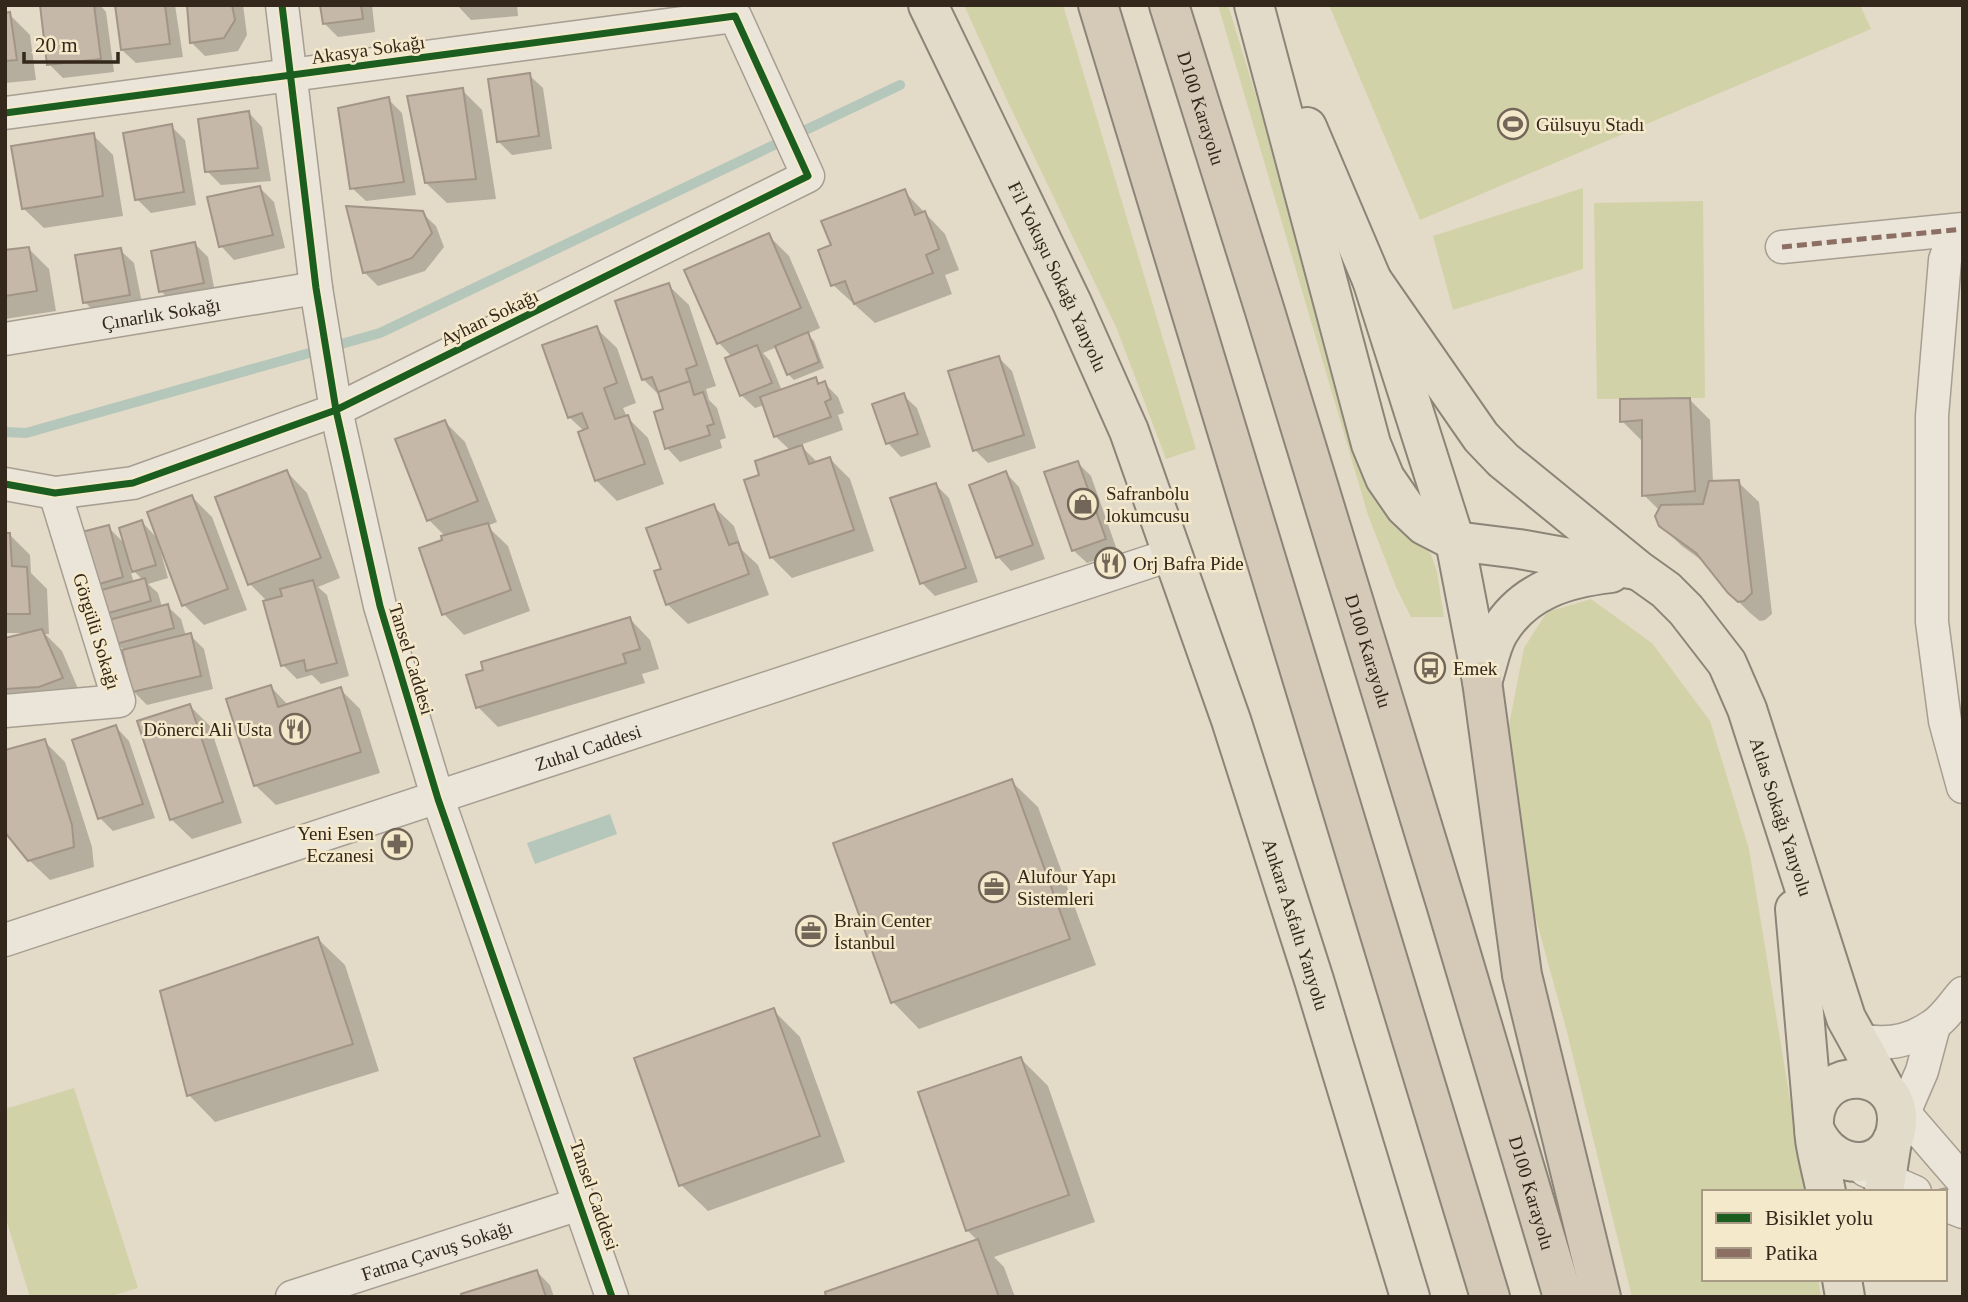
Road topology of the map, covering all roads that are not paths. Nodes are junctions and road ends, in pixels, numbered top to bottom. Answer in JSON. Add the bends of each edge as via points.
{"nodes":[{"id":1,"x":282,"y":5,"type":"edge"},
{"id":2,"x":928,"y":5,"type":"edge"},
{"id":3,"x":1097,"y":5,"type":"edge"},
{"id":4,"x":1168,"y":5,"type":"edge"},
{"id":5,"x":1254,"y":5,"type":"edge"},
{"id":6,"x":1263,"y":5,"type":"edge"},
{"id":7,"x":735,"y":16,"type":"joint"},
{"id":8,"x":290,"y":75,"type":"junction"},
{"id":9,"x":5,"y":113,"type":"edge"},
{"id":10,"x":1959,"y":230,"type":"edge"},
{"id":11,"x":1782,"y":247,"type":"dead end"},
{"id":12,"x":1372,"y":280,"type":"junction"},
{"id":13,"x":316,"y":288,"type":"junction"},
{"id":14,"x":5,"y":339,"type":"edge"},
{"id":15,"x":336,"y":410,"type":"junction"},
{"id":16,"x":5,"y":484,"type":"edge"},
{"id":17,"x":55,"y":493,"type":"junction"},
{"id":18,"x":1455,"y":541,"type":"junction"},
{"id":19,"x":1173,"y":554,"type":"junction"},
{"id":20,"x":1638,"y":570,"type":"junction"},
{"id":21,"x":1482,"y":681,"type":"junction"},
{"id":22,"x":5,"y":711,"type":"edge"},
{"id":23,"x":1963,"y":788,"type":"edge"},
{"id":24,"x":438,"y":799,"type":"junction"},
{"id":25,"x":1789,"y":840,"type":"junction"},
{"id":26,"x":5,"y":940,"type":"edge"},
{"id":27,"x":1963,"y":993,"type":"edge"},
{"id":28,"x":1934,"y":1026,"type":"junction"},
{"id":29,"x":1857,"y":1040,"type":"junction"},
{"id":30,"x":1893,"y":1111,"type":"junction"},
{"id":31,"x":1814,"y":1128,"type":"junction"},
{"id":32,"x":1834,"y":1176,"type":"edge"},
{"id":33,"x":1963,"y":1181,"type":"edge"},
{"id":34,"x":1895,"y":1187,"type":"edge"},
{"id":35,"x":582,"y":1203,"type":"junction"},
{"id":36,"x":292,"y":1297,"type":"edge"},
{"id":37,"x":612,"y":1297,"type":"edge"},
{"id":38,"x":1410,"y":1297,"type":"edge"},
{"id":39,"x":1490,"y":1297,"type":"edge"},
{"id":40,"x":1563,"y":1297,"type":"edge"},
{"id":41,"x":1601,"y":1297,"type":"edge"}],
"edges":[{"from":1,"to":8,"type":"street","name":"Tansel Caddesi"},
{"from":2,"to":19,"type":"main road","name":"Fil Yokuşu Sokağı Yanyolu","via":[[1078,316],[1129,431]]},
{"from":3,"to":39,"type":"highway"},
{"from":4,"to":40,"type":"highway","name":"D100 Karayolu"},
{"from":5,"to":18,"type":"main road","via":[[1371,444],[1385,478],[1405,507],[1424,525]]},
{"from":6,"to":12,"type":"main road","via":[[1302,116]]},
{"from":7,"to":8,"type":"street","name":"Akasya Sokağı"},
{"from":7,"to":15,"type":"street","name":"Ayhan Sokağı","via":[[808,176]]},
{"from":8,"to":9,"type":"street","name":"Akasya Sokağı"},
{"from":8,"to":13,"type":"street","name":"Tansel Caddesi"},
{"from":10,"to":11,"type":"street"},
{"from":10,"to":23,"type":"street","via":[[1945,260],[1932,416],[1932,622],[1945,721]]},
{"from":12,"to":18,"type":"main road"},
{"from":12,"to":20,"type":"main road","name":"Atlas Sokağı Yanyolu","via":[[1481,437]]},
{"from":13,"to":14,"type":"street","name":"Çınarlık Sokağı"},
{"from":13,"to":15,"type":"street","name":"Tansel Caddesi"},
{"from":15,"to":17,"type":"street","name":"Ayhan Sokağı","via":[[134,483]]},
{"from":15,"to":24,"type":"street","name":"Tansel Caddesi","via":[[380,606]]},
{"from":16,"to":17,"type":"street","name":"Ayhan Sokağı"},
{"from":17,"to":22,"type":"street","name":"Görgülü Sokağı","via":[[119,701]]},
{"from":18,"to":20,"type":"main road"},
{"from":18,"to":21,"type":"main road"},
{"from":19,"to":24,"type":"street","name":"Zuhal Caddesi"},
{"from":19,"to":38,"type":"main road","name":"Ankara Asfaltı Yanyolu","via":[[1306,954]]},
{"from":20,"to":21,"type":"main road","via":[[1576,577],[1548,587],[1522,605],[1499,632]]},
{"from":20,"to":25,"type":"main road","name":"Atlas Sokağı Yanyolu","via":[[1686,610],[1727,663],[1747,709]]},
{"from":21,"to":41,"type":"highway","via":[[1522,975]]},
{"from":24,"to":26,"type":"street","name":"Zuhal Caddesi"},
{"from":24,"to":35,"type":"street","name":"Tansel Caddesi"},
{"from":25,"to":29,"type":"main road","name":"Atlas Sokağı Yanyolu"},
{"from":25,"to":31,"type":"main road"},
{"from":27,"to":28,"type":"street"},
{"from":28,"to":29,"type":"street","via":[[1898,1042]]},
{"from":28,"to":30,"type":"street","via":[[1923,1071]]},
{"from":29,"to":30,"type":"main road","name":"Atlas Sokağı Yanyolu"},
{"from":30,"to":31,"type":"main road","via":[[1873,1082],[1848,1079],[1825,1091],[1814,1115]]},
{"from":30,"to":32,"type":"main road","via":[[1883,1152]]},
{"from":30,"to":33,"type":"street"},
{"from":30,"to":34,"type":"main road"},
{"from":31,"to":32,"type":"main road"},
{"from":32,"to":34,"type":"street"},
{"from":35,"to":36,"type":"street","name":"Fatma Çavuş Sokağı"},
{"from":35,"to":37,"type":"street","name":"Tansel Caddesi"}]}
